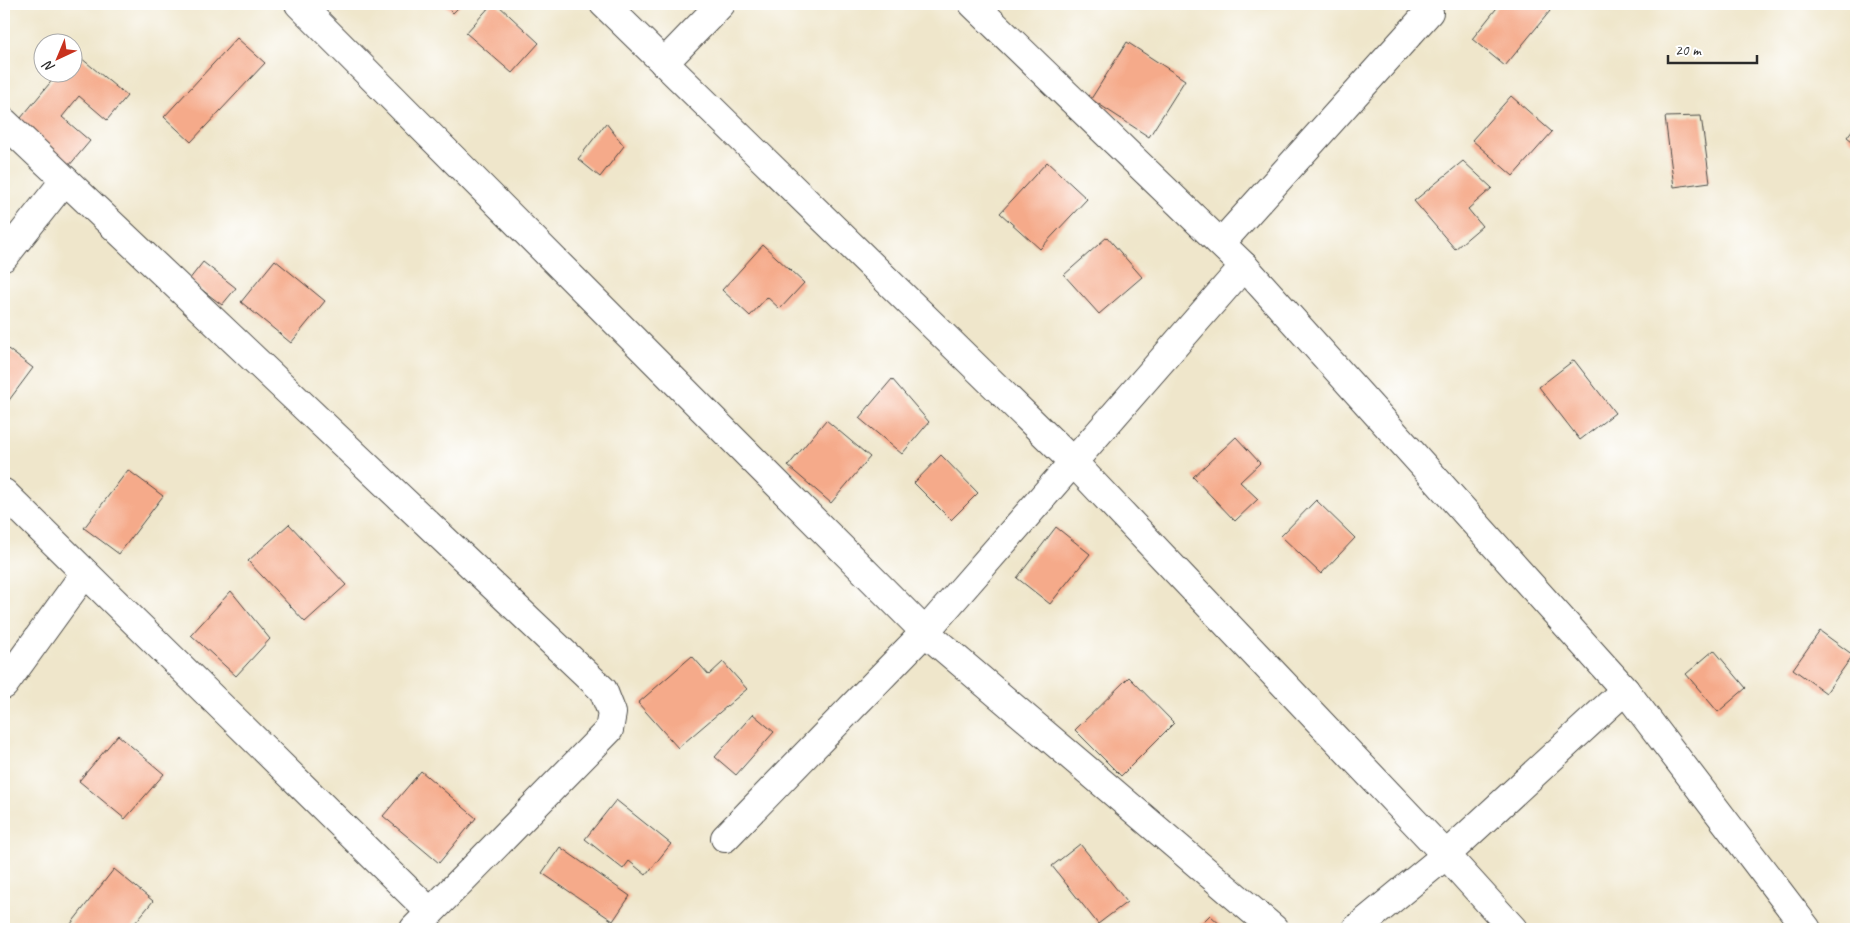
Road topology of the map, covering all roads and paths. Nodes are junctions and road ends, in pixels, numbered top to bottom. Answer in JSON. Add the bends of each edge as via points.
{"nodes":[{"id":1,"x":299,"y":4,"type":"edge"},
{"id":2,"x":604,"y":4,"type":"edge"},
{"id":3,"x":721,"y":4,"type":"edge"},
{"id":4,"x":973,"y":4,"type":"edge"},
{"id":5,"x":1429,"y":12,"type":"dead end"},
{"id":6,"x":664,"y":62,"type":"junction"},
{"id":7,"x":4,"y":122,"type":"edge"},
{"id":8,"x":65,"y":180,"type":"junction"},
{"id":9,"x":1221,"y":244,"type":"junction"},
{"id":10,"x":4,"y":257,"type":"edge"},
{"id":11,"x":1244,"y":266,"type":"junction"},
{"id":12,"x":1072,"y":461,"type":"junction"},
{"id":13,"x":4,"y":493,"type":"edge"},
{"id":14,"x":85,"y":573,"type":"junction"},
{"id":15,"x":925,"y":632,"type":"junction"},
{"id":16,"x":4,"y":685,"type":"edge"},
{"id":17,"x":1624,"y":690,"type":"junction"},
{"id":18,"x":725,"y":838,"type":"dead end"},
{"id":19,"x":1446,"y":854,"type":"junction"},
{"id":20,"x":422,"y":920,"type":"edge"},
{"id":21,"x":1274,"y":929,"type":"edge"},
{"id":22,"x":1356,"y":929,"type":"edge"},
{"id":23,"x":1513,"y":929,"type":"edge"},
{"id":24,"x":1807,"y":929,"type":"edge"}],
"edges":[{"from":1,"to":15,"type":"street"},
{"from":2,"to":6,"type":"street"},
{"from":3,"to":6,"type":"street"},
{"from":4,"to":9,"type":"street"},
{"from":5,"to":9,"type":"street"},
{"from":6,"to":12,"type":"street"},
{"from":7,"to":8,"type":"street"},
{"from":8,"to":10,"type":"street"},
{"from":8,"to":20,"type":"street","via":[[603,690],[612,713],[609,730]]},
{"from":9,"to":11,"type":"street"},
{"from":11,"to":12,"type":"street"},
{"from":11,"to":17,"type":"street"},
{"from":12,"to":15,"type":"street"},
{"from":12,"to":19,"type":"street"},
{"from":13,"to":14,"type":"street"},
{"from":14,"to":16,"type":"street"},
{"from":14,"to":20,"type":"street"},
{"from":15,"to":18,"type":"street"},
{"from":15,"to":21,"type":"street"},
{"from":17,"to":19,"type":"street"},
{"from":17,"to":24,"type":"street"},
{"from":19,"to":22,"type":"street"},
{"from":19,"to":23,"type":"street"}]}
